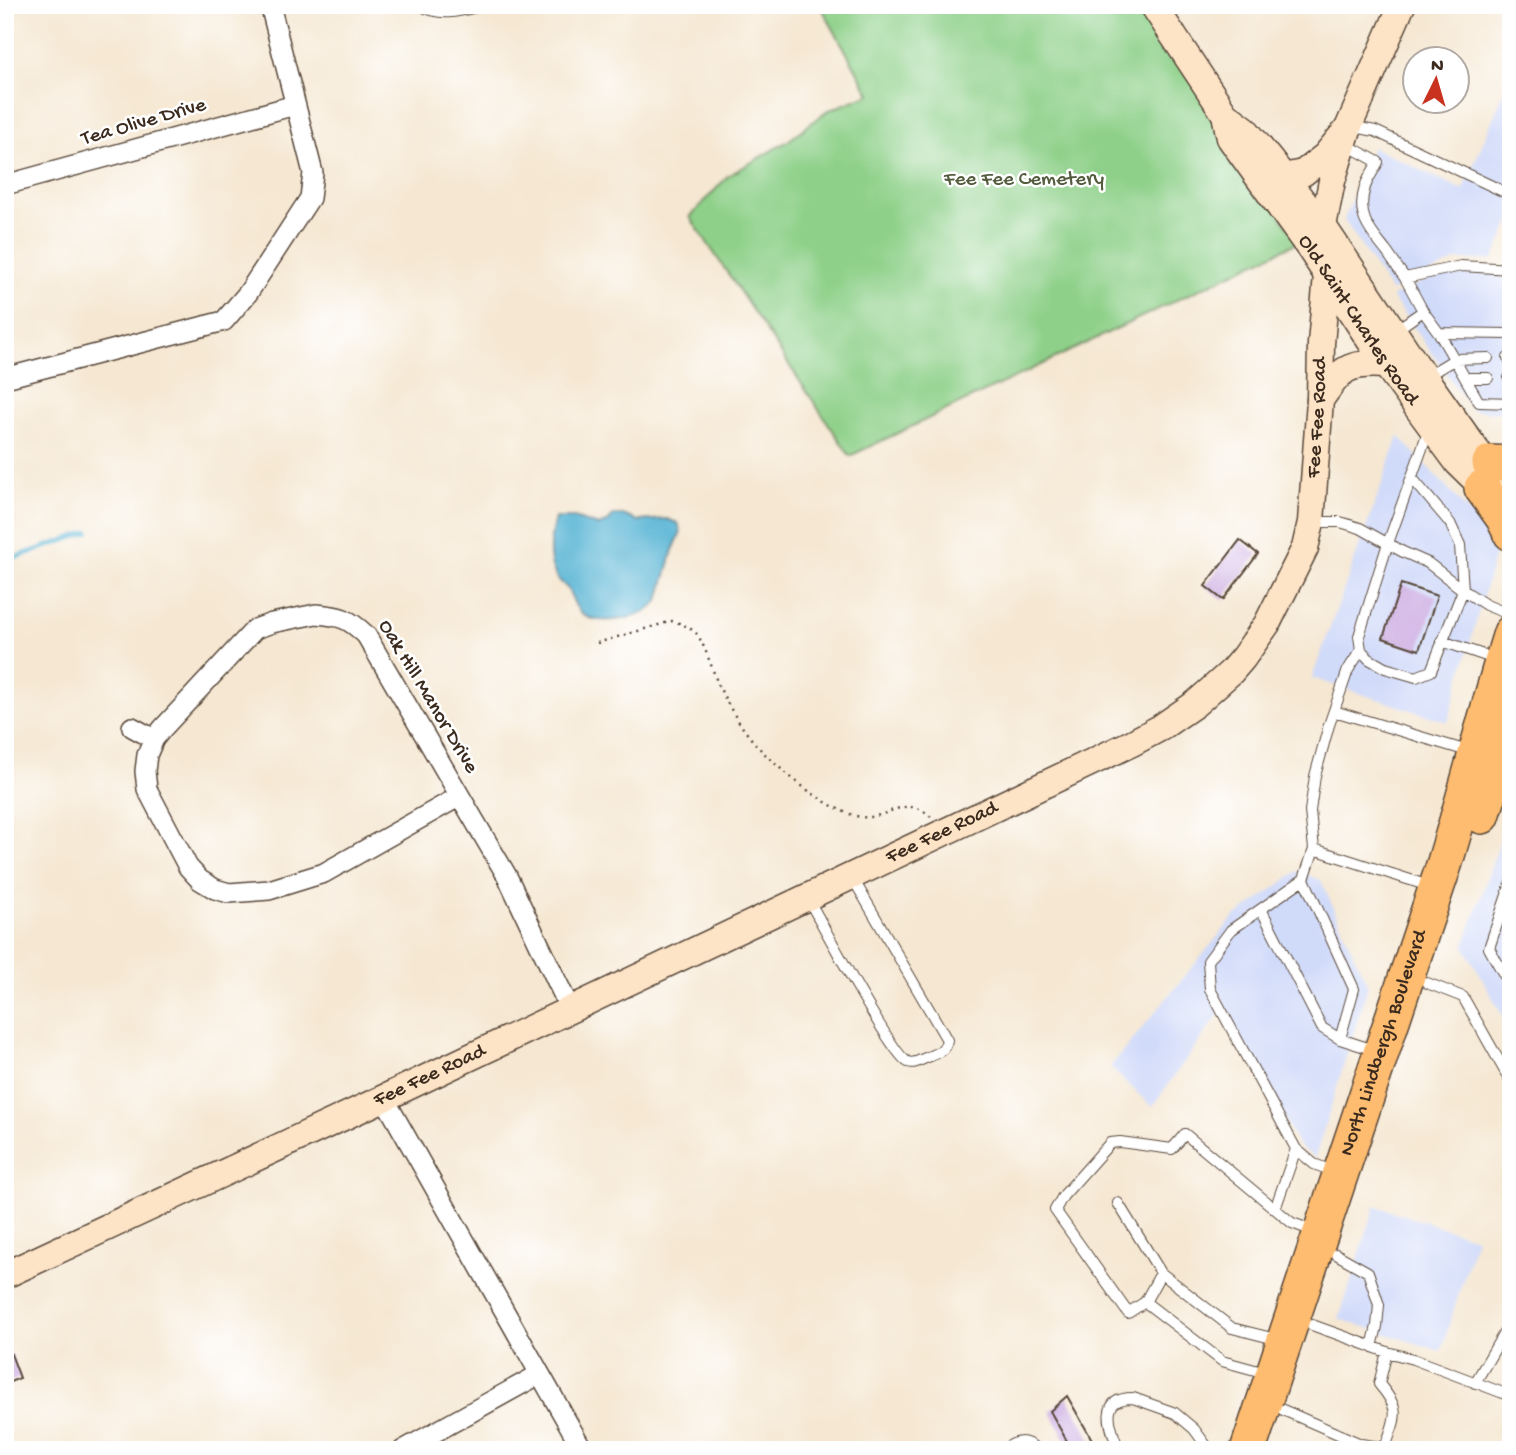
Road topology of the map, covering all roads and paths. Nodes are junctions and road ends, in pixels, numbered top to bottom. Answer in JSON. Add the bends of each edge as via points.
{"nodes":[{"id":1,"x":270,"y":5,"type":"edge"},
{"id":2,"x":420,"y":5,"type":"edge"},
{"id":3,"x":484,"y":5,"type":"edge"},
{"id":4,"x":1153,"y":5,"type":"edge"},
{"id":5,"x":1402,"y":5,"type":"edge"},
{"id":6,"x":295,"y":104,"type":"junction"},
{"id":7,"x":1225,"y":114,"type":"junction"},
{"id":8,"x":1347,"y":135,"type":"junction"},
{"id":9,"x":1284,"y":177,"type":"junction"},
{"id":10,"x":5,"y":186,"type":"edge"},
{"id":11,"x":1511,"y":195,"type":"edge"},
{"id":12,"x":1323,"y":226,"type":"junction"},
{"id":13,"x":1511,"y":269,"type":"edge"},
{"id":14,"x":1327,"y":275,"type":"junction"},
{"id":15,"x":1405,"y":278,"type":"junction"},
{"id":16,"x":1423,"y":311,"type":"junction"},
{"id":17,"x":1394,"y":331,"type":"junction"},
{"id":18,"x":1439,"y":333,"type":"junction"},
{"id":19,"x":1511,"y":334,"type":"edge"},
{"id":20,"x":1488,"y":358,"type":"dead end"},
{"id":21,"x":1454,"y":359,"type":"junction"},
{"id":22,"x":1386,"y":365,"type":"junction"},
{"id":23,"x":1465,"y":378,"type":"junction"},
{"id":24,"x":1488,"y":378,"type":"dead end"},
{"id":25,"x":5,"y":379,"type":"edge"},
{"id":26,"x":1415,"y":384,"type":"junction"},
{"id":27,"x":1320,"y":400,"type":"junction"},
{"id":28,"x":1511,"y":403,"type":"edge"},
{"id":29,"x":1430,"y":425,"type":"junction"},
{"id":30,"x":1498,"y":474,"type":"edge"},
{"id":31,"x":1412,"y":478,"type":"junction"},
{"id":32,"x":1511,"y":513,"type":"edge"},
{"id":33,"x":1311,"y":522,"type":"junction"},
{"id":34,"x":1511,"y":533,"type":"edge"},
{"id":35,"x":1388,"y":543,"type":"junction"},
{"id":36,"x":1463,"y":590,"type":"junction"},
{"id":37,"x":1511,"y":615,"type":"edge"},
{"id":38,"x":1442,"y":641,"type":"junction"},
{"id":39,"x":597,"y":643,"type":"dead end"},
{"id":40,"x":1506,"y":647,"type":"edge"},
{"id":41,"x":1361,"y":650,"type":"junction"},
{"id":42,"x":1334,"y":711,"type":"junction"},
{"id":43,"x":132,"y":727,"type":"dead end"},
{"id":44,"x":154,"y":739,"type":"junction"},
{"id":45,"x":1501,"y":741,"type":"edge"},
{"id":46,"x":460,"y":796,"type":"junction"},
{"id":47,"x":944,"y":833,"type":"junction"},
{"id":48,"x":1314,"y":849,"type":"junction"},
{"id":49,"x":852,"y":877,"type":"junction"},
{"id":50,"x":1304,"y":879,"type":"junction"},
{"id":51,"x":1511,"y":883,"type":"edge"},
{"id":52,"x":1436,"y":888,"type":"junction"},
{"id":53,"x":807,"y":897,"type":"junction"},
{"id":54,"x":1261,"y":909,"type":"junction"},
{"id":55,"x":1427,"y":983,"type":"junction"},
{"id":56,"x":1511,"y":988,"type":"edge"},
{"id":57,"x":570,"y":1009,"type":"junction"},
{"id":58,"x":1340,"y":1039,"type":"junction"},
{"id":59,"x":1381,"y":1052,"type":"junction"},
{"id":60,"x":1511,"y":1082,"type":"edge"},
{"id":61,"x":384,"y":1098,"type":"junction"},
{"id":62,"x":1296,"y":1149,"type":"junction"},
{"id":63,"x":1340,"y":1174,"type":"junction"},
{"id":64,"x":1118,"y":1203,"type":"dead end"},
{"id":65,"x":1275,"y":1209,"type":"junction"},
{"id":66,"x":1328,"y":1243,"type":"junction"},
{"id":67,"x":6,"y":1273,"type":"edge"},
{"id":68,"x":1161,"y":1273,"type":"junction"},
{"id":69,"x":1145,"y":1302,"type":"junction"},
{"id":70,"x":1511,"y":1321,"type":"edge"},
{"id":71,"x":1298,"y":1334,"type":"junction"},
{"id":72,"x":1373,"y":1347,"type":"junction"},
{"id":73,"x":1387,"y":1352,"type":"junction"},
{"id":74,"x":540,"y":1374,"type":"junction"},
{"id":75,"x":1273,"y":1375,"type":"junction"},
{"id":76,"x":1475,"y":1383,"type":"junction"},
{"id":77,"x":1511,"y":1396,"type":"edge"},
{"id":78,"x":1283,"y":1410,"type":"junction"},
{"id":79,"x":403,"y":1450,"type":"edge"},
{"id":80,"x":583,"y":1450,"type":"edge"},
{"id":81,"x":1003,"y":1450,"type":"edge"},
{"id":82,"x":1038,"y":1450,"type":"edge"},
{"id":83,"x":1119,"y":1450,"type":"edge"},
{"id":84,"x":1214,"y":1450,"type":"edge"},
{"id":85,"x":1248,"y":1450,"type":"edge"},
{"id":86,"x":1270,"y":1450,"type":"edge"}],
"edges":[{"from":1,"to":6,"type":"street"},
{"from":2,"to":3,"type":"lane","via":[[452,13]]},
{"from":4,"to":7,"type":"street","name":"Old Saint Charles Road"},
{"from":5,"to":8,"type":"street","name":"Fee Fee Road"},
{"from":6,"to":10,"type":"street","name":"Tea Olive Drive"},
{"from":6,"to":25,"type":"street","via":[[313,173],[310,198],[248,293],[224,321]]},
{"from":7,"to":9,"type":"street","name":"Old Saint Charles Road","via":[[1245,129]]},
{"from":7,"to":14,"type":"street","name":"Old Saint Charles Road","via":[[1230,138]]},
{"from":8,"to":9,"type":"street","via":[[1303,173]]},
{"from":8,"to":11,"type":"lane","via":[[1375,131]]},
{"from":8,"to":12,"type":"street","name":"Fee Fee Road"},
{"from":8,"to":15,"type":"lane","via":[[1378,162],[1365,186],[1363,216]]},
{"from":9,"to":12,"type":"street","name":"Old Saint Charles Road"},
{"from":12,"to":14,"type":"street","name":"Fee Fee Road"},
{"from":12,"to":17,"type":"street","name":"Old Saint Charles Road"},
{"from":13,"to":15,"type":"lane","via":[[1461,266]]},
{"from":14,"to":22,"type":"street","name":"Old Saint Charles Road"},
{"from":14,"to":27,"type":"street","name":"Fee Fee Road"},
{"from":15,"to":16,"type":"lane"},
{"from":16,"to":17,"type":"lane"},
{"from":16,"to":18,"type":"lane"},
{"from":17,"to":26,"type":"street","name":"Old Saint Charles Road"},
{"from":18,"to":19,"type":"lane"},
{"from":18,"to":21,"type":"lane"},
{"from":20,"to":21,"type":"lane"},
{"from":21,"to":23,"type":"lane"},
{"from":21,"to":26,"type":"lane"},
{"from":22,"to":26,"type":"street","name":"Old Saint Charles Road"},
{"from":22,"to":27,"type":"street","via":[[1362,364],[1343,371]]},
{"from":23,"to":24,"type":"lane"},
{"from":23,"to":28,"type":"lane","via":[[1479,402]]},
{"from":26,"to":29,"type":"street","name":"Old Saint Charles Road"},
{"from":26,"to":30,"type":"street","name":"Old Saint Charles Road"},
{"from":27,"to":33,"type":"street","name":"Fee Fee Road"},
{"from":29,"to":30,"type":"street","name":"Old Saint Charles Road","via":[[1458,463]]},
{"from":29,"to":31,"type":"lane"},
{"from":30,"to":32,"type":"street","name":"Old Saint Charles Road"},
{"from":30,"to":34,"type":"highway","via":[[1503,517]]},
{"from":31,"to":35,"type":"lane"},
{"from":31,"to":36,"type":"lane","via":[[1450,523],[1461,545]]},
{"from":33,"to":35,"type":"lane","via":[[1360,527]]},
{"from":33,"to":47,"type":"street","name":"Fee Fee Road","via":[[1305,548],[1267,624],[1231,672],[1195,704],[1132,743]]},
{"from":35,"to":36,"type":"lane","via":[[1428,563]]},
{"from":35,"to":41,"type":"lane","via":[[1359,636]]},
{"from":36,"to":37,"type":"lane"},
{"from":36,"to":38,"type":"lane"},
{"from":38,"to":40,"type":"lane"},
{"from":38,"to":41,"type":"lane","via":[[1431,671],[1416,677],[1385,668]]},
{"from":39,"to":47,"type":"path","via":[[672,621],[681,623],[697,635],[741,726],[782,770],[824,800],[858,816],[915,806]]},
{"from":40,"to":45,"type":"highway","name":"North Lindbergh Boulevard"},
{"from":41,"to":42,"type":"lane","via":[[1348,670]]},
{"from":42,"to":45,"type":"lane"},
{"from":42,"to":48,"type":"lane","via":[[1315,776],[1310,811]]},
{"from":43,"to":44,"type":"street"},
{"from":44,"to":46,"type":"street","name":"Oak Hill Manor Drive","via":[[145,771],[147,789],[188,867],[200,880],[229,893],[269,890],[324,873]]},
{"from":44,"to":46,"type":"street","name":"Oak Hill Manor Drive","via":[[256,629],[316,614],[336,615],[353,622],[366,635]]},
{"from":45,"to":52,"type":"highway","name":"North Lindbergh Boulevard","via":[[1463,803]]},
{"from":45,"to":55,"type":"highway","name":"North Lindbergh Boulevard"},
{"from":46,"to":57,"type":"street","name":"Oak Hill Manor Drive","via":[[507,876]]},
{"from":47,"to":49,"type":"street","name":"Fee Fee Road"},
{"from":48,"to":50,"type":"lane"},
{"from":48,"to":52,"type":"lane"},
{"from":49,"to":53,"type":"street","name":"Fee Fee Road"},
{"from":49,"to":53,"type":"lane","via":[[947,1040],[943,1050],[914,1063],[902,1058]]},
{"from":50,"to":54,"type":"lane"},
{"from":50,"to":58,"type":"lane","via":[[1353,989]]},
{"from":51,"to":56,"type":"lane","via":[[1489,948]]},
{"from":52,"to":59,"type":"highway","name":"North Lindbergh Boulevard"},
{"from":53,"to":57,"type":"street","name":"Fee Fee Road"},
{"from":54,"to":58,"type":"lane","via":[[1322,1028]]},
{"from":54,"to":62,"type":"lane","via":[[1231,930],[1208,961],[1210,989]]},
{"from":55,"to":60,"type":"lane","via":[[1463,997]]},
{"from":55,"to":66,"type":"highway","name":"North Lindbergh Boulevard"},
{"from":57,"to":61,"type":"street","name":"Fee Fee Road"},
{"from":58,"to":59,"type":"lane"},
{"from":59,"to":63,"type":"highway","name":"North Lindbergh Boulevard"},
{"from":61,"to":67,"type":"street","name":"Fee Fee Road"},
{"from":61,"to":74,"type":"street"},
{"from":62,"to":63,"type":"lane","via":[[1314,1164]]},
{"from":62,"to":65,"type":"lane"},
{"from":63,"to":66,"type":"highway","name":"North Lindbergh Boulevard"},
{"from":64,"to":68,"type":"lane"},
{"from":65,"to":66,"type":"lane"},
{"from":65,"to":69,"type":"lane","via":[[1185,1134],[1172,1149],[1110,1143],[1055,1210],[1128,1313]]},
{"from":66,"to":71,"type":"highway","name":"North Lindbergh Boulevard"},
{"from":66,"to":72,"type":"lane","via":[[1368,1272],[1379,1305]]},
{"from":68,"to":69,"type":"lane"},
{"from":68,"to":71,"type":"lane","via":[[1232,1328]]},
{"from":69,"to":75,"type":"lane","via":[[1222,1361]]},
{"from":70,"to":76,"type":"lane"},
{"from":71,"to":72,"type":"lane"},
{"from":71,"to":75,"type":"highway","name":"North Lindbergh Boulevard"},
{"from":71,"to":78,"type":"highway","name":"North Lindbergh Boulevard"},
{"from":72,"to":73,"type":"lane"},
{"from":73,"to":76,"type":"lane"},
{"from":73,"to":78,"type":"lane","via":[[1379,1384],[1391,1397],[1396,1414],[1385,1448],[1361,1444]]},
{"from":74,"to":79,"type":"street"},
{"from":74,"to":80,"type":"street"},
{"from":75,"to":85,"type":"highway","name":"North Lindbergh Boulevard"},
{"from":76,"to":77,"type":"lane"},
{"from":78,"to":86,"type":"highway","name":"North Lindbergh Boulevard"},
{"from":81,"to":82,"type":"lane","via":[[1016,1442],[1029,1443]]},
{"from":83,"to":84,"type":"lane","via":[[1110,1410],[1119,1400],[1133,1398],[1175,1413]]}]}
